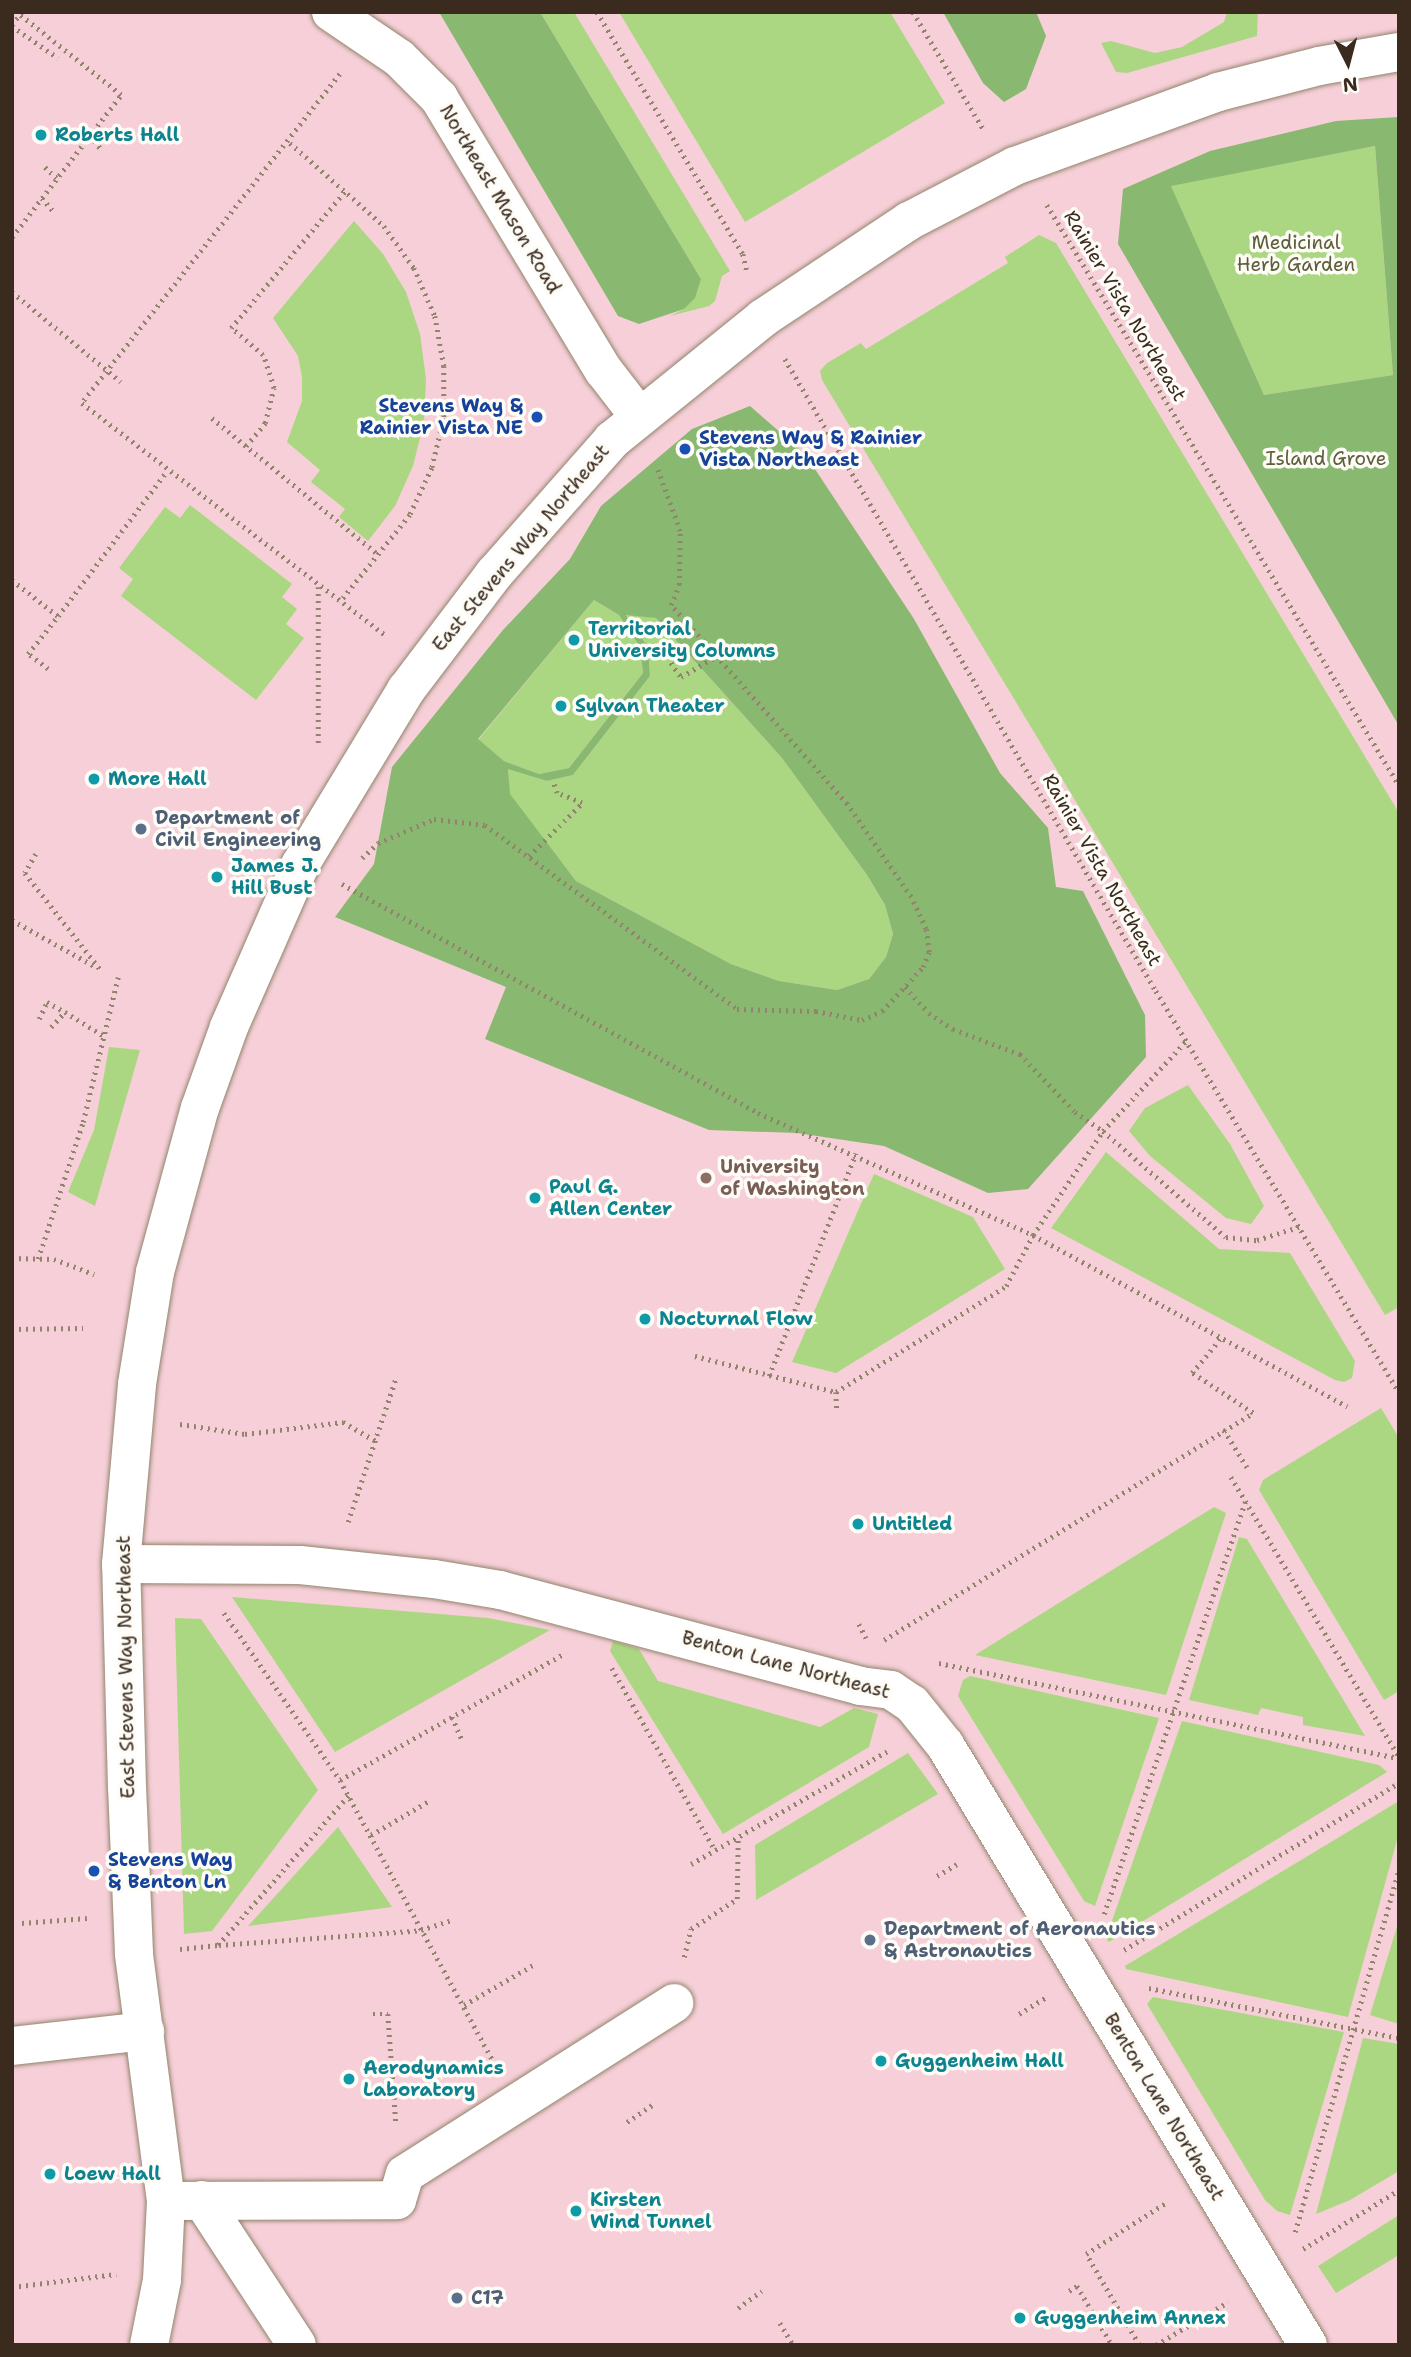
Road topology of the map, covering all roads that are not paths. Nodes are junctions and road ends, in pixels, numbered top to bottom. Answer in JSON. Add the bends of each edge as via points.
{"nodes":[{"id":1,"x":331,"y":12,"type":"edge"},
{"id":2,"x":1399,"y":52,"type":"edge"},
{"id":3,"x":638,"y":415,"type":"junction"},
{"id":4,"x":121,"y":1564,"type":"junction"},
{"id":5,"x":674,"y":2003,"type":"road end"},
{"id":6,"x":145,"y":2031,"type":"junction"},
{"id":7,"x":12,"y":2046,"type":"edge"},
{"id":8,"x":184,"y":2200,"type":"junction"},
{"id":9,"x":149,"y":2345,"type":"edge"},
{"id":10,"x":297,"y":2345,"type":"edge"},
{"id":11,"x":1308,"y":2345,"type":"edge"}],
"edges":[{"from":1,"to":3,"type":"street","name":"Northeast Mason Road","via":[[399,58],[439,99],[604,370]]},
{"from":2,"to":3,"type":"street","name":"East Stevens Way Northeast","via":[[1319,66],[1219,92],[1120,124],[962,191],[832,270]]},
{"from":3,"to":4,"type":"street","name":"East Stevens Way Northeast","via":[[536,525],[448,631],[335,802],[275,916],[200,1108],[155,1272],[137,1384]]},
{"from":4,"to":6,"type":"street","name":"East Stevens Way Northeast","via":[[134,1953]]},
{"from":4,"to":11,"type":"street","name":"Benton Lane Northeast","via":[[300,1564],[500,1590],[593,1626],[891,1690],[932,1725]]},
{"from":5,"to":8,"type":"street","via":[[405,2174],[397,2200]]},
{"from":6,"to":7,"type":"street"},
{"from":6,"to":8,"type":"street","name":"East Stevens Way Northeast"},
{"from":8,"to":9,"type":"street","name":"East Stevens Way Northeast"},
{"from":8,"to":10,"type":"street"}]}
